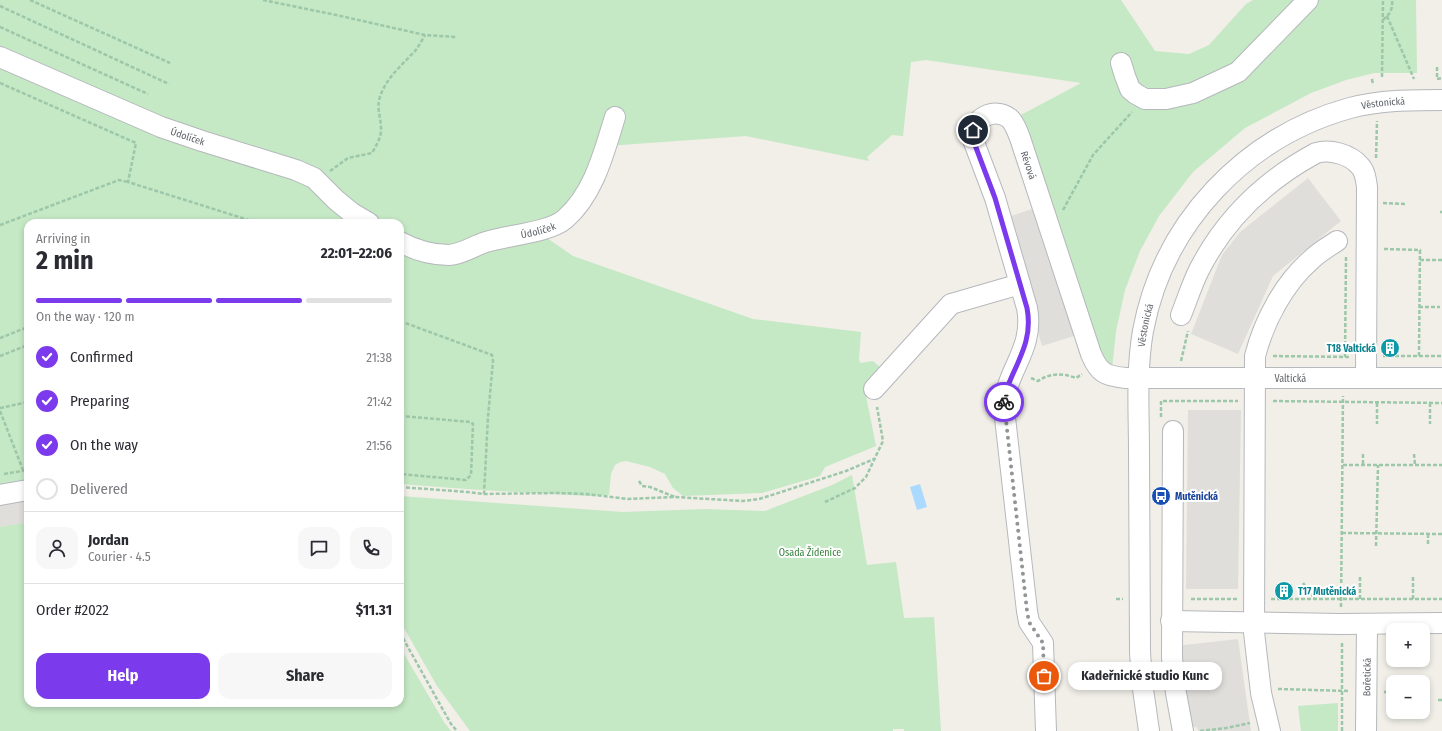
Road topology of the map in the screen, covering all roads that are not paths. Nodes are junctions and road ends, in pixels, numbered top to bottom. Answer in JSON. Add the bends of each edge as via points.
{"nodes":[{"id":1,"x":1308,"y":0,"type":"edge"},
{"id":2,"x":0,"y":57,"type":"edge"},
{"id":3,"x":1121,"y":63,"type":"dead end"},
{"id":4,"x":1442,"y":100,"type":"edge"},
{"id":5,"x":614,"y":117,"type":"dead end"},
{"id":6,"x":362,"y":219,"type":"edge"},
{"id":7,"x":404,"y":244,"type":"edge"},
{"id":8,"x":1341,"y":246,"type":"road end"},
{"id":9,"x":1020,"y":284,"type":"junction"},
{"id":10,"x":1184,"y":321,"type":"road end"},
{"id":11,"x":1366,"y":377,"type":"junction"},
{"id":12,"x":1139,"y":378,"type":"junction"},
{"id":13,"x":1255,"y":378,"type":"junction"},
{"id":14,"x":1442,"y":378,"type":"edge"},
{"id":15,"x":874,"y":389,"type":"road end"},
{"id":16,"x":1167,"y":426,"type":"road end"},
{"id":17,"x":24,"y":491,"type":"edge"},
{"id":18,"x":0,"y":495,"type":"edge"},
{"id":19,"x":1171,"y":621,"type":"junction"},
{"id":20,"x":1254,"y":623,"type":"junction"},
{"id":21,"x":1442,"y":623,"type":"edge"},
{"id":22,"x":1368,"y":624,"type":"junction"},
{"id":23,"x":1268,"y":722,"type":"edge"},
{"id":24,"x":1046,"y":731,"type":"edge"},
{"id":25,"x":1149,"y":731,"type":"edge"},
{"id":26,"x":1183,"y":731,"type":"edge"},
{"id":27,"x":1366,"y":731,"type":"edge"}],
"edges":[{"from":1,"to":3,"type":"street","via":[[1238,72],[1193,93],[1166,99],[1145,99],[1130,89]]},
{"from":2,"to":6,"type":"street","name":"Údolíček","via":[[161,127],[314,178],[336,200]]},
{"from":4,"to":12,"type":"street","name":"Věstonická","via":[[1395,101],[1350,108],[1300,127],[1269,144],[1235,169],[1207,198],[1182,231],[1171,252],[1148,309],[1139,362]]},
{"from":5,"to":7,"type":"street","name":"Údolíček","via":[[601,160],[585,196],[564,220],[544,228],[485,242],[450,255],[429,253]]},
{"from":8,"to":13,"type":"street","via":[[1312,259],[1293,278],[1268,320],[1256,354]]},
{"from":9,"to":12,"type":"street","name":"Révová","via":[[995,198],[972,137],[980,119],[996,114],[1005,116],[1014,123],[1020,138],[1097,367],[1114,377]]},
{"from":9,"to":15,"type":"street","via":[[951,304]]},
{"from":9,"to":24,"type":"street","name":"Révová","via":[[1029,320],[1027,338],[1004,398],[1004,409],[1027,611],[1029,622],[1043,643]]},
{"from":10,"to":11,"type":"street","via":[[1191,286],[1200,268],[1242,208],[1277,178],[1316,153],[1344,155],[1360,166],[1366,181]]},
{"from":11,"to":13,"type":"street","name":"Valtická"},
{"from":11,"to":14,"type":"street","name":"Valtická"},
{"from":12,"to":13,"type":"street","name":"Valtická"},
{"from":12,"to":25,"type":"street","name":"Věstonická","via":[[1140,652]]},
{"from":13,"to":20,"type":"street"},
{"from":16,"to":19,"type":"street"},
{"from":17,"to":18,"type":"street"},
{"from":19,"to":20,"type":"street"},
{"from":19,"to":26,"type":"street","via":[[1174,678]]},
{"from":20,"to":22,"type":"street"},
{"from":20,"to":23,"type":"street","via":[[1256,655]]},
{"from":21,"to":22,"type":"street"},
{"from":22,"to":27,"type":"street","name":"Bořetická"}]}
